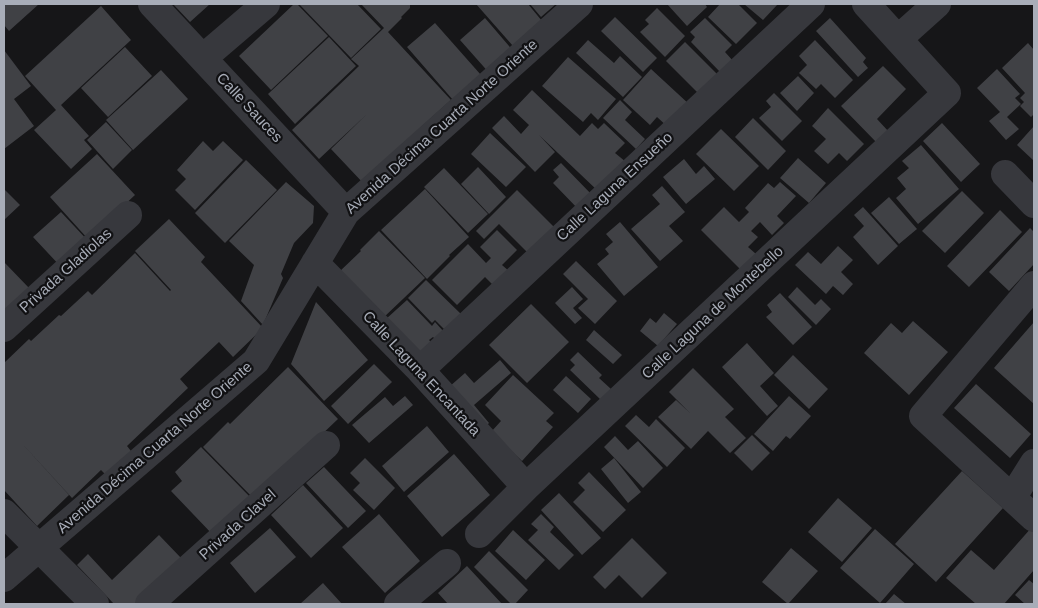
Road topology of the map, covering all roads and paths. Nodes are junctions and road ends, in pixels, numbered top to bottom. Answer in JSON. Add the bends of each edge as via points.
{"nodes":[{"id":1,"x":152,"y":4,"type":"edge"},
{"id":2,"x":266,"y":4,"type":"edge"},
{"id":3,"x":578,"y":4,"type":"edge"},
{"id":4,"x":811,"y":4,"type":"edge"},
{"id":5,"x":866,"y":4,"type":"edge"},
{"id":6,"x":938,"y":4,"type":"edge"},
{"id":7,"x":898,"y":38,"type":"junction"},
{"id":8,"x":203,"y":58,"type":"junction"},
{"id":9,"x":1005,"y":174,"type":"dead end"},
{"id":10,"x":1034,"y":204,"type":"edge"},
{"id":11,"x":346,"y":212,"type":"junction"},
{"id":12,"x":128,"y":215,"type":"dead end"},
{"id":13,"x":315,"y":263,"type":"junction"},
{"id":14,"x":1034,"y":285,"type":"edge"},
{"id":15,"x":4,"y":328,"type":"edge"},
{"id":16,"x":420,"y":370,"type":"junction"},
{"id":17,"x":326,"y":445,"type":"dead end"},
{"id":18,"x":1034,"y":463,"type":"edge"},
{"id":19,"x":526,"y":487,"type":"junction"},
{"id":20,"x":1012,"y":498,"type":"junction"},
{"id":21,"x":4,"y":513,"type":"edge"},
{"id":22,"x":1034,"y":518,"type":"edge"},
{"id":23,"x":479,"y":534,"type":"dead end"},
{"id":24,"x":39,"y":548,"type":"junction"},
{"id":25,"x":447,"y":563,"type":"dead end"},
{"id":26,"x":4,"y":578,"type":"edge"},
{"id":27,"x":95,"y":604,"type":"edge"},
{"id":28,"x":149,"y":604,"type":"edge"},
{"id":29,"x":398,"y":604,"type":"edge"}],
"edges":[{"from":1,"to":8,"type":"street","name":"Calle Sauces"},
{"from":2,"to":8,"type":"street"},
{"from":3,"to":11,"type":"street","name":"Avenida Décima Cuarta Norte Oriente"},
{"from":4,"to":16,"type":"street","name":"Calle Laguna Ensueño"},
{"from":5,"to":7,"type":"street"},
{"from":6,"to":7,"type":"street"},
{"from":7,"to":19,"type":"street","name":"Calle Laguna de Montebello","via":[[948,93]]},
{"from":8,"to":11,"type":"street","name":"Calle Sauces"},
{"from":9,"to":10,"type":"street"},
{"from":11,"to":13,"type":"street","name":"Avenida Décima Cuarta Norte Oriente"},
{"from":12,"to":15,"type":"street","name":"Privada Gladiolas"},
{"from":13,"to":16,"type":"street","name":"Calle Laguna Encantada"},
{"from":13,"to":24,"type":"street","name":"Avenida Décima Cuarta Norte Oriente","via":[[256,361]]},
{"from":14,"to":20,"type":"street","via":[[923,416]]},
{"from":16,"to":19,"type":"street","name":"Calle Laguna Encantada"},
{"from":17,"to":28,"type":"street","name":"Privada Clavel"},
{"from":18,"to":20,"type":"street"},
{"from":19,"to":23,"type":"street","name":"Calle Laguna de Montebello"},
{"from":20,"to":22,"type":"street"},
{"from":21,"to":24,"type":"street"},
{"from":24,"to":26,"type":"street","name":"Avenida Décima Cuarta Norte Oriente"},
{"from":24,"to":27,"type":"street"},
{"from":25,"to":29,"type":"street"}]}
